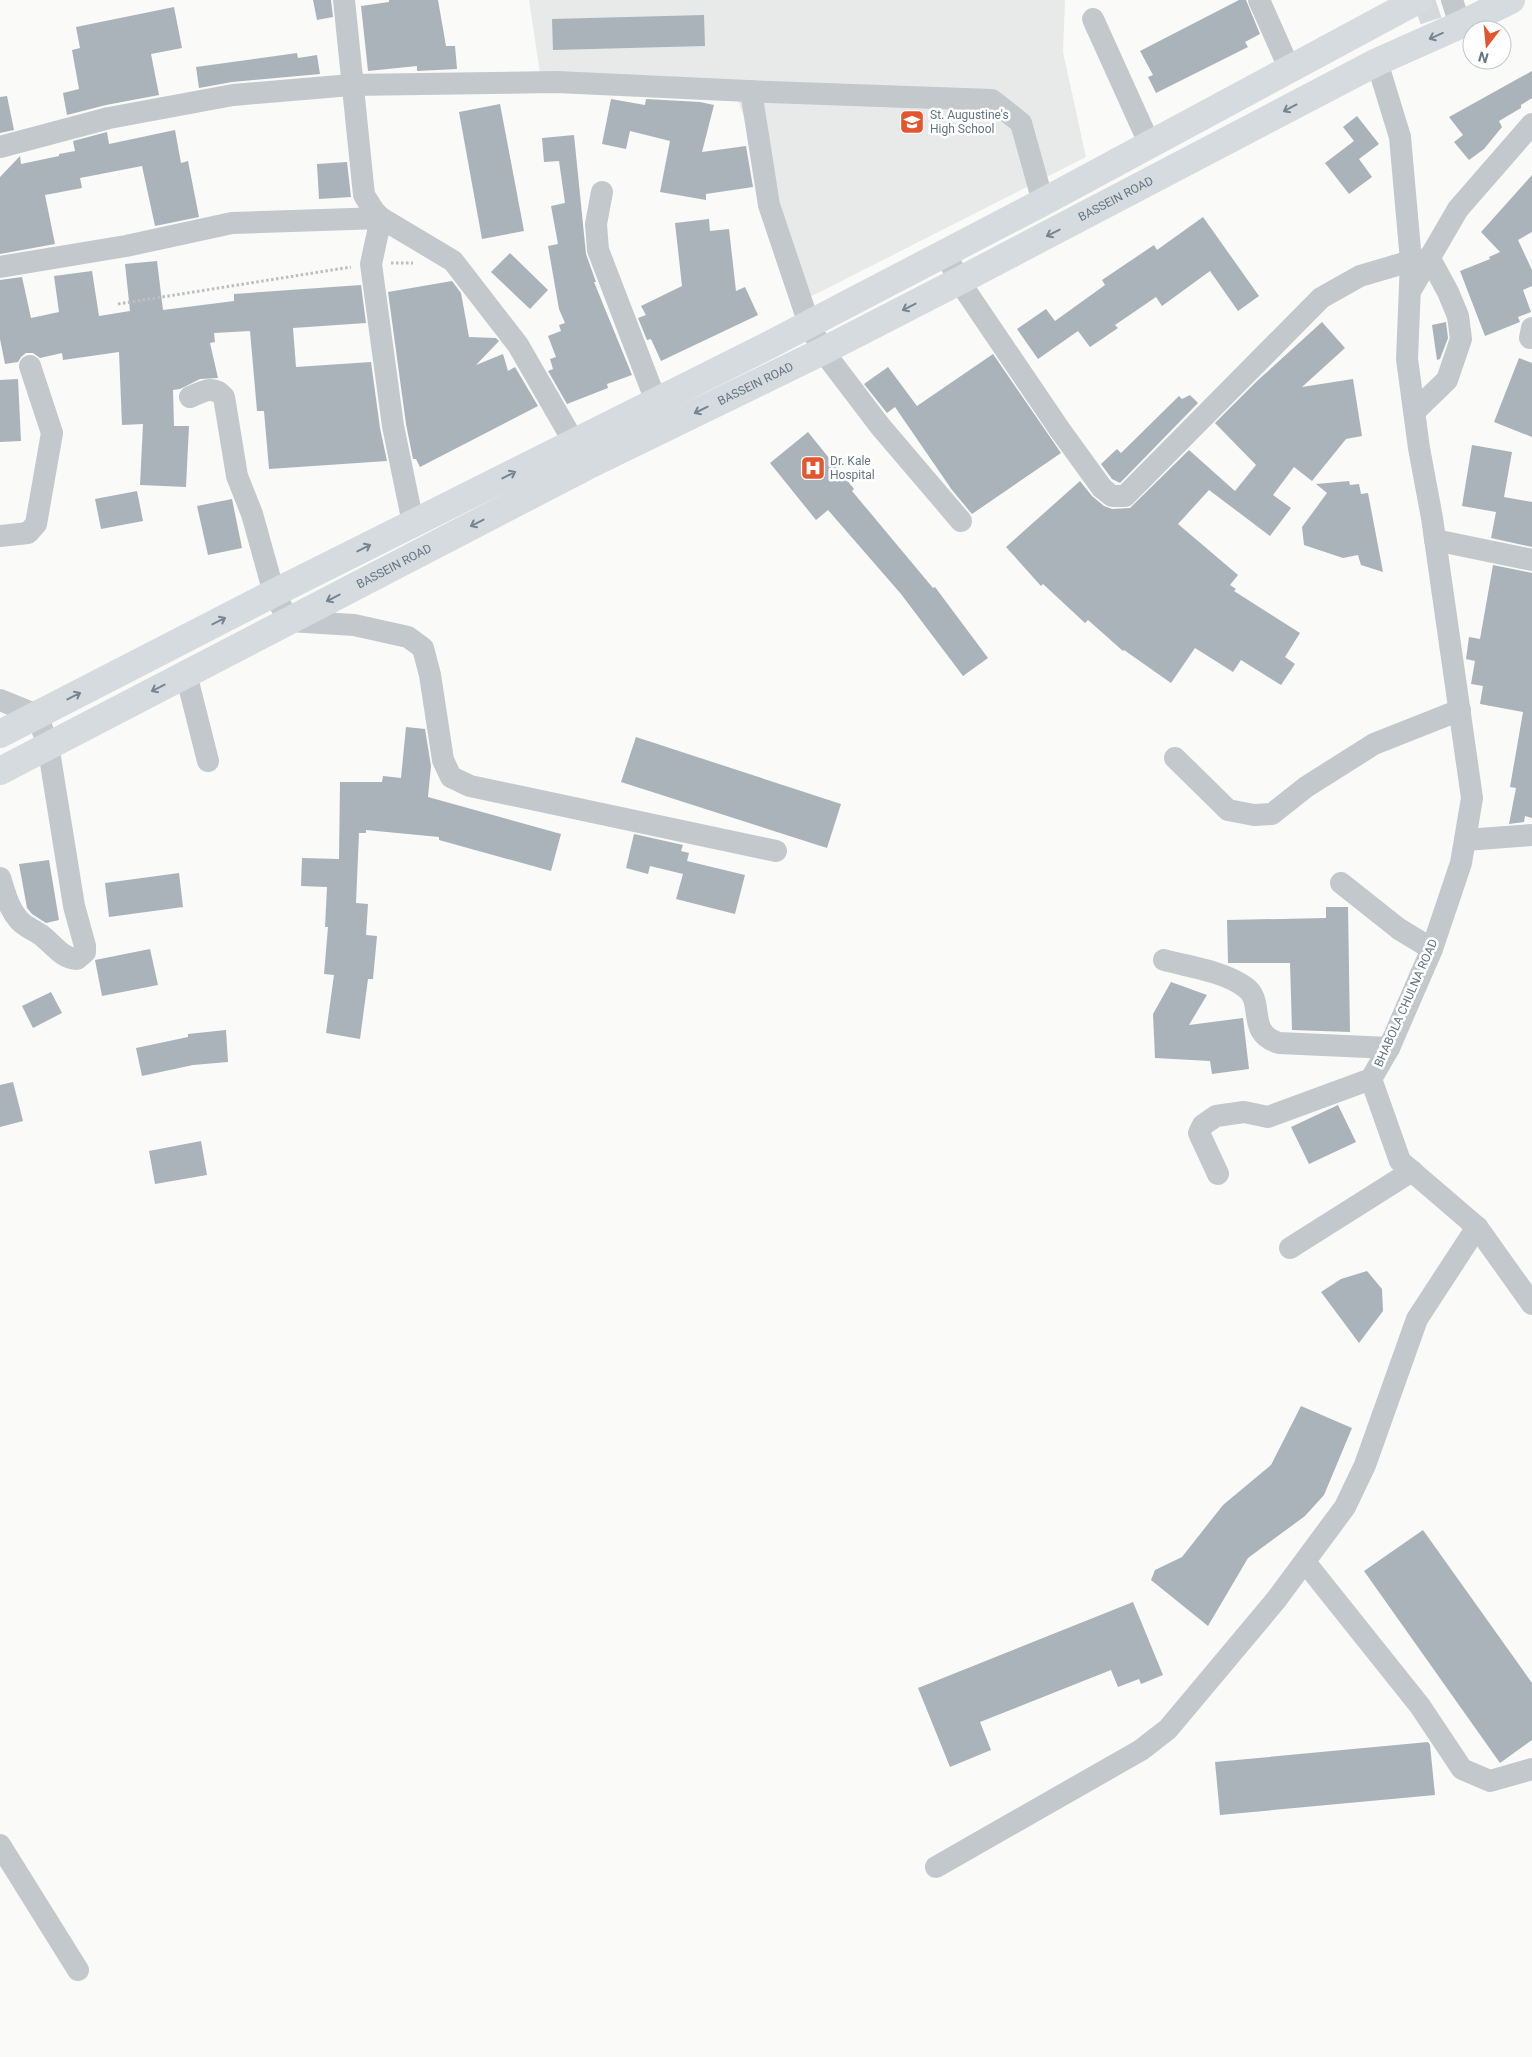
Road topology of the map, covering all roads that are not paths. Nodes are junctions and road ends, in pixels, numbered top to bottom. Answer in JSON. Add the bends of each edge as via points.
{"nodes":[{"id":1,"x":344,"y":0,"type":"edge"},
{"id":2,"x":1259,"y":0,"type":"edge"},
{"id":3,"x":1418,"y":0,"type":"edge"},
{"id":4,"x":1511,"y":0,"type":"edge"},
{"id":5,"x":1456,"y":13,"type":"edge"},
{"id":6,"x":1093,"y":19,"type":"dead end"},
{"id":7,"x":1377,"y":62,"type":"junction"},
{"id":8,"x":1290,"y":70,"type":"junction"},
{"id":9,"x":351,"y":86,"type":"junction"},
{"id":10,"x":750,"y":91,"type":"junction"},
{"id":11,"x":1531,"y":126,"type":"edge"},
{"id":12,"x":1150,"y":145,"type":"junction"},
{"id":13,"x":0,"y":147,"type":"edge"},
{"id":14,"x":602,"y":192,"type":"dead end"},
{"id":15,"x":1043,"y":202,"type":"junction"},
{"id":16,"x":381,"y":218,"type":"junction"},
{"id":17,"x":946,"y":252,"type":"junction"},
{"id":18,"x":1420,"y":259,"type":"junction"},
{"id":19,"x":0,"y":267,"type":"edge"},
{"id":20,"x":959,"y":282,"type":"junction"},
{"id":21,"x":809,"y":324,"type":"junction"},
{"id":22,"x":823,"y":351,"type":"junction"},
{"id":23,"x":30,"y":366,"type":"dead end"},
{"id":24,"x":190,"y":397,"type":"dead end"},
{"id":25,"x":656,"y":402,"type":"junction"},
{"id":26,"x":1416,"y":411,"type":"junction"},
{"id":27,"x":573,"y":442,"type":"junction"},
{"id":28,"x":588,"y":466,"type":"junction"},
{"id":29,"x":961,"y":521,"type":"dead end"},
{"id":30,"x":412,"y":523,"type":"junction"},
{"id":31,"x":0,"y":536,"type":"edge"},
{"id":32,"x":1435,"y":540,"type":"junction"},
{"id":33,"x":1532,"y":560,"type":"edge"},
{"id":34,"x":274,"y":593,"type":"junction"},
{"id":35,"x":289,"y":621,"type":"junction"},
{"id":36,"x":186,"y":674,"type":"junction"},
{"id":37,"x":0,"y":700,"type":"edge"},
{"id":38,"x":1460,"y":710,"type":"junction"},
{"id":39,"x":37,"y":715,"type":"junction"},
{"id":40,"x":0,"y":734,"type":"edge"},
{"id":41,"x":48,"y":746,"type":"junction"},
{"id":42,"x":1175,"y":758,"type":"dead end"},
{"id":43,"x":208,"y":761,"type":"dead end"},
{"id":44,"x":0,"y":771,"type":"edge"},
{"id":45,"x":1532,"y":835,"type":"edge"},
{"id":46,"x":1465,"y":840,"type":"junction"},
{"id":47,"x":776,"y":851,"type":"dead end"},
{"id":48,"x":0,"y":878,"type":"edge"},
{"id":49,"x":1341,"y":884,"type":"dead end"},
{"id":50,"x":1432,"y":949,"type":"junction"},
{"id":51,"x":1164,"y":960,"type":"dead end"},
{"id":52,"x":1389,"y":1048,"type":"junction"},
{"id":53,"x":1371,"y":1079,"type":"junction"},
{"id":54,"x":1412,"y":1171,"type":"junction"},
{"id":55,"x":1218,"y":1174,"type":"dead end"},
{"id":56,"x":1477,"y":1227,"type":"junction"},
{"id":57,"x":1290,"y":1248,"type":"dead end"},
{"id":58,"x":1532,"y":1304,"type":"edge"},
{"id":59,"x":1305,"y":1562,"type":"junction"},
{"id":60,"x":1532,"y":1769,"type":"edge"},
{"id":61,"x":0,"y":1845,"type":"edge"},
{"id":62,"x":936,"y":1867,"type":"dead end"},
{"id":63,"x":78,"y":1970,"type":"dead end"}],
"edges":[{"from":1,"to":9,"type":"street"},
{"from":2,"to":8,"type":"street"},
{"from":3,"to":8,"type":"main road"},
{"from":4,"to":5,"type":"main road","name":"BASSEIN ROAD"},
{"from":5,"to":7,"type":"main road","name":"BASSEIN ROAD","one_way":true},
{"from":6,"to":12,"type":"street"},
{"from":7,"to":18,"type":"street","via":[[1400,137]]},
{"from":7,"to":20,"type":"main road","name":"BASSEIN ROAD","one_way":true},
{"from":8,"to":12,"type":"main road"},
{"from":9,"to":10,"type":"street","via":[[557,82]]},
{"from":9,"to":13,"type":"street","via":[[233,95],[110,118]]},
{"from":9,"to":16,"type":"street","via":[[364,196]]},
{"from":10,"to":15,"type":"street","via":[[992,100],[1021,123]]},
{"from":10,"to":21,"type":"street","via":[[769,205]]},
{"from":11,"to":18,"type":"street","via":[[1458,209]]},
{"from":12,"to":15,"type":"main road"},
{"from":14,"to":25,"type":"street","via":[[596,224],[598,250]]},
{"from":15,"to":17,"type":"main road"},
{"from":16,"to":19,"type":"street","via":[[232,223],[126,246]]},
{"from":16,"to":27,"type":"street","via":[[453,261],[518,345]]},
{"from":16,"to":30,"type":"street","via":[[371,264],[393,426]]},
{"from":17,"to":20,"type":"street"},
{"from":17,"to":21,"type":"main road"},
{"from":18,"to":20,"type":"street","via":[[1360,276],[1320,298],[1126,496],[1112,496],[1102,488]]},
{"from":18,"to":26,"type":"street","name":"BHABOLA CHULNA ROAD","via":[[1409,293],[1408,359]]},
{"from":18,"to":26,"type":"street","via":[[1448,292],[1458,316],[1462,339],[1447,380]]},
{"from":20,"to":22,"type":"main road","name":"BASSEIN ROAD","one_way":true},
{"from":21,"to":22,"type":"street"},
{"from":21,"to":25,"type":"main road"},
{"from":22,"to":28,"type":"main road","name":"BASSEIN ROAD","one_way":true},
{"from":22,"to":29,"type":"street","via":[[880,426]]},
{"from":23,"to":31,"type":"street","via":[[52,433],[36,524],[28,533]]},
{"from":24,"to":34,"type":"street","via":[[211,389],[224,396],[237,476],[252,514]]},
{"from":25,"to":27,"type":"main road"},
{"from":26,"to":32,"type":"street","name":"BHABOLA CHULNA ROAD"},
{"from":27,"to":28,"type":"street"},
{"from":30,"to":27,"type":"main road","one_way":true},
{"from":28,"to":35,"type":"main road","name":"BASSEIN ROAD","one_way":true},
{"from":34,"to":30,"type":"main road","one_way":true},
{"from":32,"to":33,"type":"street"},
{"from":32,"to":38,"type":"street","name":"BHABOLA CHULNA ROAD"},
{"from":34,"to":35,"type":"street"},
{"from":39,"to":34,"type":"main road","one_way":true},
{"from":35,"to":36,"type":"main road","name":"BASSEIN ROAD"},
{"from":35,"to":47,"type":"street","via":[[354,625],[408,637],[423,648],[443,760],[451,777],[470,786]]},
{"from":36,"to":41,"type":"main road","name":"BASSEIN ROAD","one_way":true},
{"from":36,"to":43,"type":"street"},
{"from":37,"to":39,"type":"street"},
{"from":38,"to":42,"type":"street","via":[[1374,744],[1306,787],[1272,814],[1254,815],[1228,810]]},
{"from":38,"to":46,"type":"street","name":"BHABOLA CHULNA ROAD","via":[[1472,798]]},
{"from":39,"to":40,"type":"main road"},
{"from":39,"to":41,"type":"street"},
{"from":41,"to":44,"type":"main road","name":"BASSEIN ROAD"},
{"from":41,"to":48,"type":"street","via":[[74,906],[85,952],[76,959],[62,954],[41,935],[26,927],[8,904]]},
{"from":45,"to":46,"type":"street"},
{"from":46,"to":50,"type":"street","name":"BHABOLA CHULNA ROAD","via":[[1461,863]]},
{"from":49,"to":50,"type":"street","via":[[1400,930]]},
{"from":50,"to":52,"type":"street","name":"BHABOLA CHULNA ROAD"},
{"from":51,"to":52,"type":"street","via":[[1226,977],[1247,988],[1255,1002],[1260,1028],[1270,1040]]},
{"from":52,"to":53,"type":"street","name":"BHABOLA CHULNA ROAD"},
{"from":53,"to":54,"type":"street","name":"BHABOLA CHULNA ROAD","via":[[1400,1161]]},
{"from":53,"to":55,"type":"street","via":[[1268,1118],[1244,1112],[1216,1116],[1203,1125],[1199,1133]]},
{"from":54,"to":56,"type":"street","name":"BHABOLA CHULNA ROAD"},
{"from":54,"to":57,"type":"street"},
{"from":56,"to":58,"type":"street","name":"BHABOLA CHULNA ROAD"},
{"from":56,"to":59,"type":"street","via":[[1417,1319],[1366,1465],[1345,1507]]},
{"from":59,"to":60,"type":"street","via":[[1420,1706],[1462,1769],[1490,1781]]},
{"from":59,"to":62,"type":"street","via":[[1168,1729],[1141,1750]]},
{"from":61,"to":63,"type":"street"}]}
